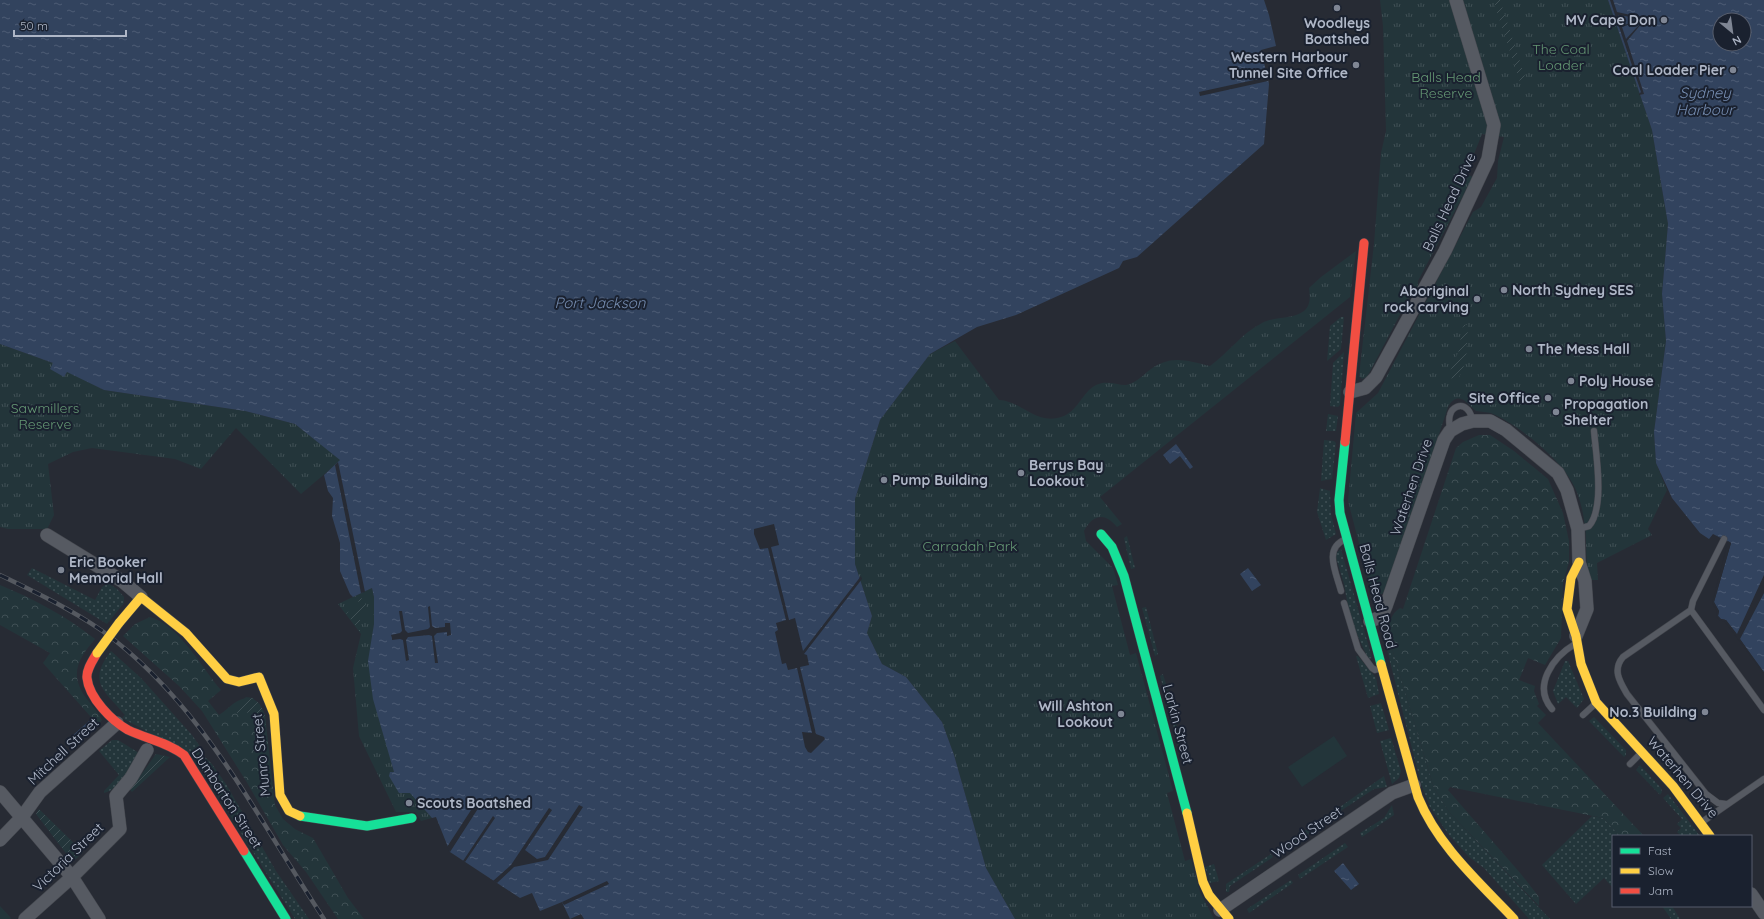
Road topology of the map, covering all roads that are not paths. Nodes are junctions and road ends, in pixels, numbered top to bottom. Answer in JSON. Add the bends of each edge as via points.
{"nodes":[{"id":1,"x":1456,"y":0,"type":"edge"},
{"id":2,"x":1364,"y":243,"type":"dead end"},
{"id":3,"x":1350,"y":392,"type":"junction"},
{"id":4,"x":1473,"y":421,"type":"junction"},
{"id":5,"x":1450,"y":431,"type":"junction"},
{"id":6,"x":1594,"y":431,"type":"dead end"},
{"id":7,"x":1578,"y":529,"type":"junction"},
{"id":8,"x":1101,"y":534,"type":"dead end"},
{"id":9,"x":47,"y":535,"type":"dead end"},
{"id":10,"x":1347,"y":539,"type":"junction"},
{"id":11,"x":1724,"y":540,"type":"dead end"},
{"id":12,"x":1579,"y":562,"type":"junction"},
{"id":13,"x":1341,"y":591,"type":"dead end"},
{"id":14,"x":141,"y":597,"type":"junction"},
{"id":15,"x":1344,"y":603,"type":"dead end"},
{"id":16,"x":1691,"y":610,"type":"junction"},
{"id":17,"x":1370,"y":621,"type":"junction"},
{"id":18,"x":1577,"y":640,"type":"junction"},
{"id":19,"x":1383,"y":668,"type":"junction"},
{"id":20,"x":1596,"y":702,"type":"junction"},
{"id":21,"x":1552,"y":709,"type":"dead end"},
{"id":22,"x":1764,"y":710,"type":"edge"},
{"id":23,"x":1583,"y":714,"type":"dead end"},
{"id":24,"x":117,"y":723,"type":"junction"},
{"id":25,"x":147,"y":750,"type":"dead end"},
{"id":26,"x":1642,"y":752,"type":"junction"},
{"id":27,"x":1630,"y":764,"type":"dead end"},
{"id":28,"x":1764,"y":779,"type":"edge"},
{"id":29,"x":1414,"y":785,"type":"junction"},
{"id":30,"x":0,"y":792,"type":"edge"},
{"id":31,"x":1726,"y":804,"type":"junction"},
{"id":32,"x":22,"y":817,"type":"junction"},
{"id":33,"x":412,"y":818,"type":"dead end"},
{"id":34,"x":1702,"y":822,"type":"junction"},
{"id":35,"x":1709,"y":835,"type":"edge"},
{"id":36,"x":0,"y":840,"type":"edge"},
{"id":37,"x":72,"y":877,"type":"junction"},
{"id":38,"x":1752,"y":895,"type":"edge"},
{"id":39,"x":1764,"y":912,"type":"edge"},
{"id":40,"x":1225,"y":914,"type":"edge"},
{"id":41,"x":25,"y":919,"type":"edge"},
{"id":42,"x":99,"y":919,"type":"edge"},
{"id":43,"x":286,"y":919,"type":"edge"},
{"id":44,"x":1514,"y":919,"type":"edge"}],
"edges":[{"from":1,"to":3,"type":"street","name":"Balls Head Drive","via":[[1494,125],[1488,159],[1445,251],[1376,377],[1365,388]]},
{"from":2,"to":3,"type":"street","name":"Balls Head Road"},
{"from":3,"to":10,"type":"street","name":"Balls Head Road","via":[[1339,500]]},
{"from":4,"to":5,"type":"street","name":"Waterhen Drive"},
{"from":4,"to":5,"type":"lane","via":[[1467,409],[1455,407],[1449,416]]},
{"from":4,"to":7,"type":"street","name":"Waterhen Drive","via":[[1490,421],[1506,430],[1558,473],[1568,490]]},
{"from":5,"to":17,"type":"street","name":"Waterhen Drive","via":[[1444,440],[1381,618]]},
{"from":6,"to":7,"type":"lane","via":[[1599,472],[1595,514],[1589,526]]},
{"from":7,"to":12,"type":"street","name":"Waterhen Drive"},
{"from":8,"to":40,"type":"street","name":"Larkin Street","via":[[1112,547],[1123,574],[1175,766],[1203,882],[1209,895]]},
{"from":9,"to":14,"type":"street","name":"Munro Street","via":[[122,581]]},
{"from":10,"to":13,"type":"lane","via":[[1335,546],[1332,554]]},
{"from":10,"to":17,"type":"street","name":"Balls Head Road"},
{"from":11,"to":16,"type":"lane","via":[[1693,600]]},
{"from":12,"to":18,"type":"street","name":"Waterhen Drive","via":[[1585,581],[1587,609]]},
{"from":12,"to":18,"type":"street","name":"Waterhen Drive","via":[[1571,578],[1567,609]]},
{"from":14,"to":24,"type":"street","bridge":true,"via":[[97,653],[88,670],[89,685],[100,704]]},
{"from":14,"to":33,"type":"street","name":"Munro Street","via":[[186,632],[227,679],[241,683],[260,676],[272,708],[280,795],[289,811],[304,818],[367,826]]},
{"from":15,"to":19,"type":"lane","via":[[1358,648],[1366,662],[1376,670]]},
{"from":16,"to":22,"type":"lane"},
{"from":16,"to":31,"type":"lane","via":[[1623,658],[1618,664],[1617,674],[1621,684],[1706,794],[1718,803]]},
{"from":17,"to":19,"type":"street","name":"Balls Head Road"},
{"from":18,"to":20,"type":"street","name":"Waterhen Drive","via":[[1587,683]]},
{"from":18,"to":21,"type":"lane","via":[[1557,658],[1544,682],[1544,699]]},
{"from":19,"to":29,"type":"street","name":"Balls Head Road"},
{"from":20,"to":23,"type":"lane"},
{"from":20,"to":26,"type":"street","name":"Waterhen Drive"},
{"from":24,"to":32,"type":"street","name":"Mitchell Street","via":[[40,792]]},
{"from":24,"to":43,"type":"street","name":"Dumbarton Street","via":[[130,731],[175,747],[184,755]]},
{"from":25,"to":37,"type":"street","name":"Victoria Street","via":[[131,778],[116,796],[120,829]]},
{"from":26,"to":27,"type":"lane"},
{"from":26,"to":34,"type":"street","name":"Waterhen Drive"},
{"from":28,"to":31,"type":"lane"},
{"from":29,"to":40,"type":"street","name":"Wood Street","via":[[1392,793]]},
{"from":29,"to":44,"type":"street","name":"Balls Head Road","via":[[1424,815],[1437,833]]},
{"from":30,"to":32,"type":"street"},
{"from":31,"to":34,"type":"lane"},
{"from":32,"to":36,"type":"street","name":"Mitchell Street"},
{"from":32,"to":37,"type":"street"},
{"from":34,"to":35,"type":"street","name":"Waterhen Drive"},
{"from":37,"to":41,"type":"street","name":"Victoria Street"},
{"from":37,"to":42,"type":"street"},
{"from":38,"to":39,"type":"street"}]}
